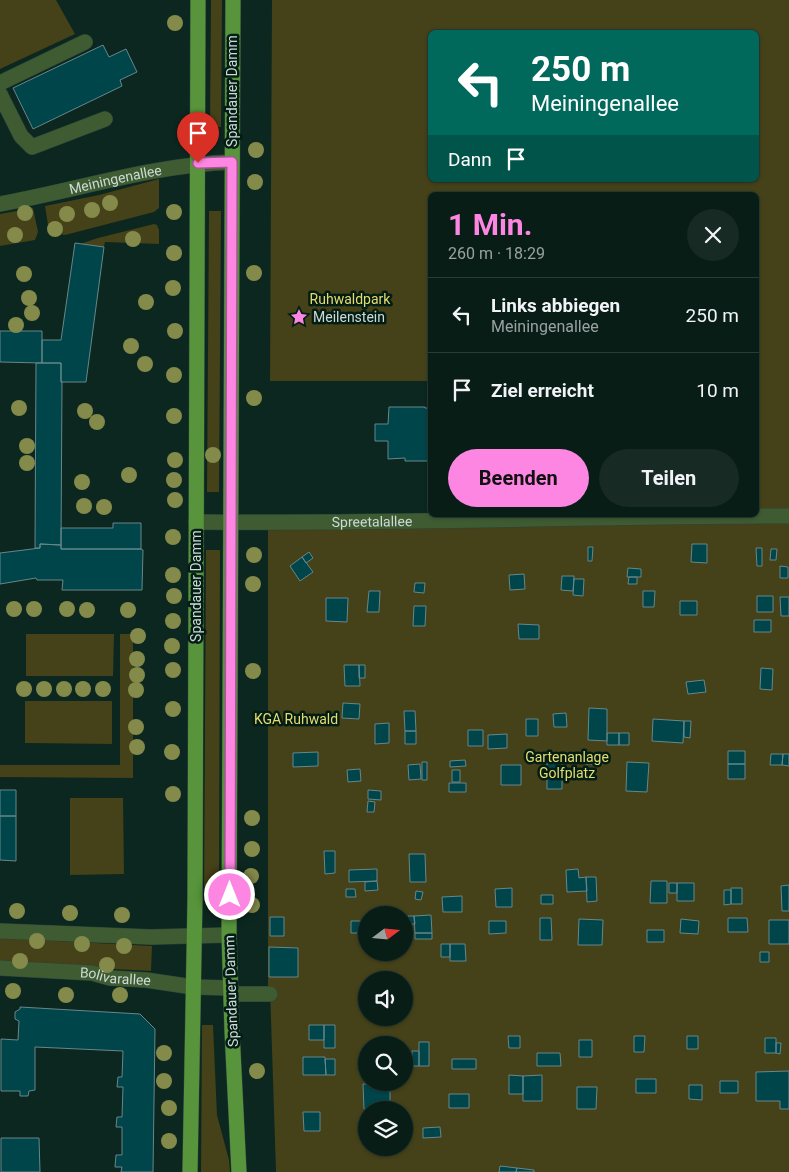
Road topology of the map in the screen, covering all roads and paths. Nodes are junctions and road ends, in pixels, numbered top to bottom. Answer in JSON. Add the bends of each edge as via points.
{"nodes":[{"id":1,"x":198,"y":0,"type":"edge"},
{"id":2,"x":233,"y":0,"type":"edge"},
{"id":3,"x":85,"y":42,"type":"dead end"},
{"id":4,"x":0,"y":83,"type":"edge"},
{"id":5,"x":0,"y":94,"type":"edge"},
{"id":6,"x":105,"y":119,"type":"dead end"},
{"id":7,"x":232,"y":162,"type":"junction"},
{"id":8,"x":198,"y":163,"type":"junction"},
{"id":9,"x":0,"y":204,"type":"edge"},
{"id":10,"x":759,"y":516,"type":"edge"},
{"id":11,"x":789,"y":516,"type":"edge"},
{"id":12,"x":618,"y":517,"type":"edge"},
{"id":13,"x":196,"y":522,"type":"junction"},
{"id":14,"x":231,"y":523,"type":"junction"},
{"id":15,"x":0,"y":931,"type":"edge"},
{"id":16,"x":229,"y":935,"type":"junction"},
{"id":17,"x":194,"y":936,"type":"junction"},
{"id":18,"x":0,"y":968,"type":"edge"},
{"id":19,"x":193,"y":987,"type":"junction"},
{"id":20,"x":231,"y":991,"type":"junction"},
{"id":21,"x":270,"y":994,"type":"dead end"},
{"id":22,"x":190,"y":1172,"type":"edge"},
{"id":23,"x":240,"y":1172,"type":"edge"}],
"edges":[{"from":1,"to":8,"type":"main road","name":"Spandauer Damm"},
{"from":2,"to":7,"type":"main road","name":"Spandauer Damm"},
{"from":3,"to":4,"type":"street"},
{"from":5,"to":6,"type":"street","via":[[21,136],[32,148]]},
{"from":7,"to":8,"type":"street","name":"Meiningenallee"},
{"from":7,"to":14,"type":"main road","name":"Spandauer Damm"},
{"from":8,"to":9,"type":"street","name":"Meiningenallee"},
{"from":8,"to":13,"type":"main road","name":"Spandauer Damm"},
{"from":10,"to":11,"type":"street","name":"Spreetalallee"},
{"from":12,"to":14,"type":"street","name":"Spreetalallee"},
{"from":13,"to":14,"type":"street","name":"Spreetalallee"},
{"from":13,"to":17,"type":"main road","name":"Spandauer Damm"},
{"from":14,"to":16,"type":"main road","name":"Spandauer Damm"},
{"from":15,"to":17,"type":"street"},
{"from":16,"to":17,"type":"street"},
{"from":16,"to":20,"type":"main road","name":"Spandauer Damm"},
{"from":17,"to":19,"type":"main road","name":"Spandauer Damm"},
{"from":18,"to":19,"type":"street","name":"Bolivarallee","via":[[92,973]]},
{"from":19,"to":20,"type":"street","name":"Bolivarallee"},
{"from":19,"to":22,"type":"main road","name":"Spandauer Damm"},
{"from":20,"to":21,"type":"street","name":"Bolivarallee"},
{"from":20,"to":23,"type":"main road","name":"Spandauer Damm"}]}
